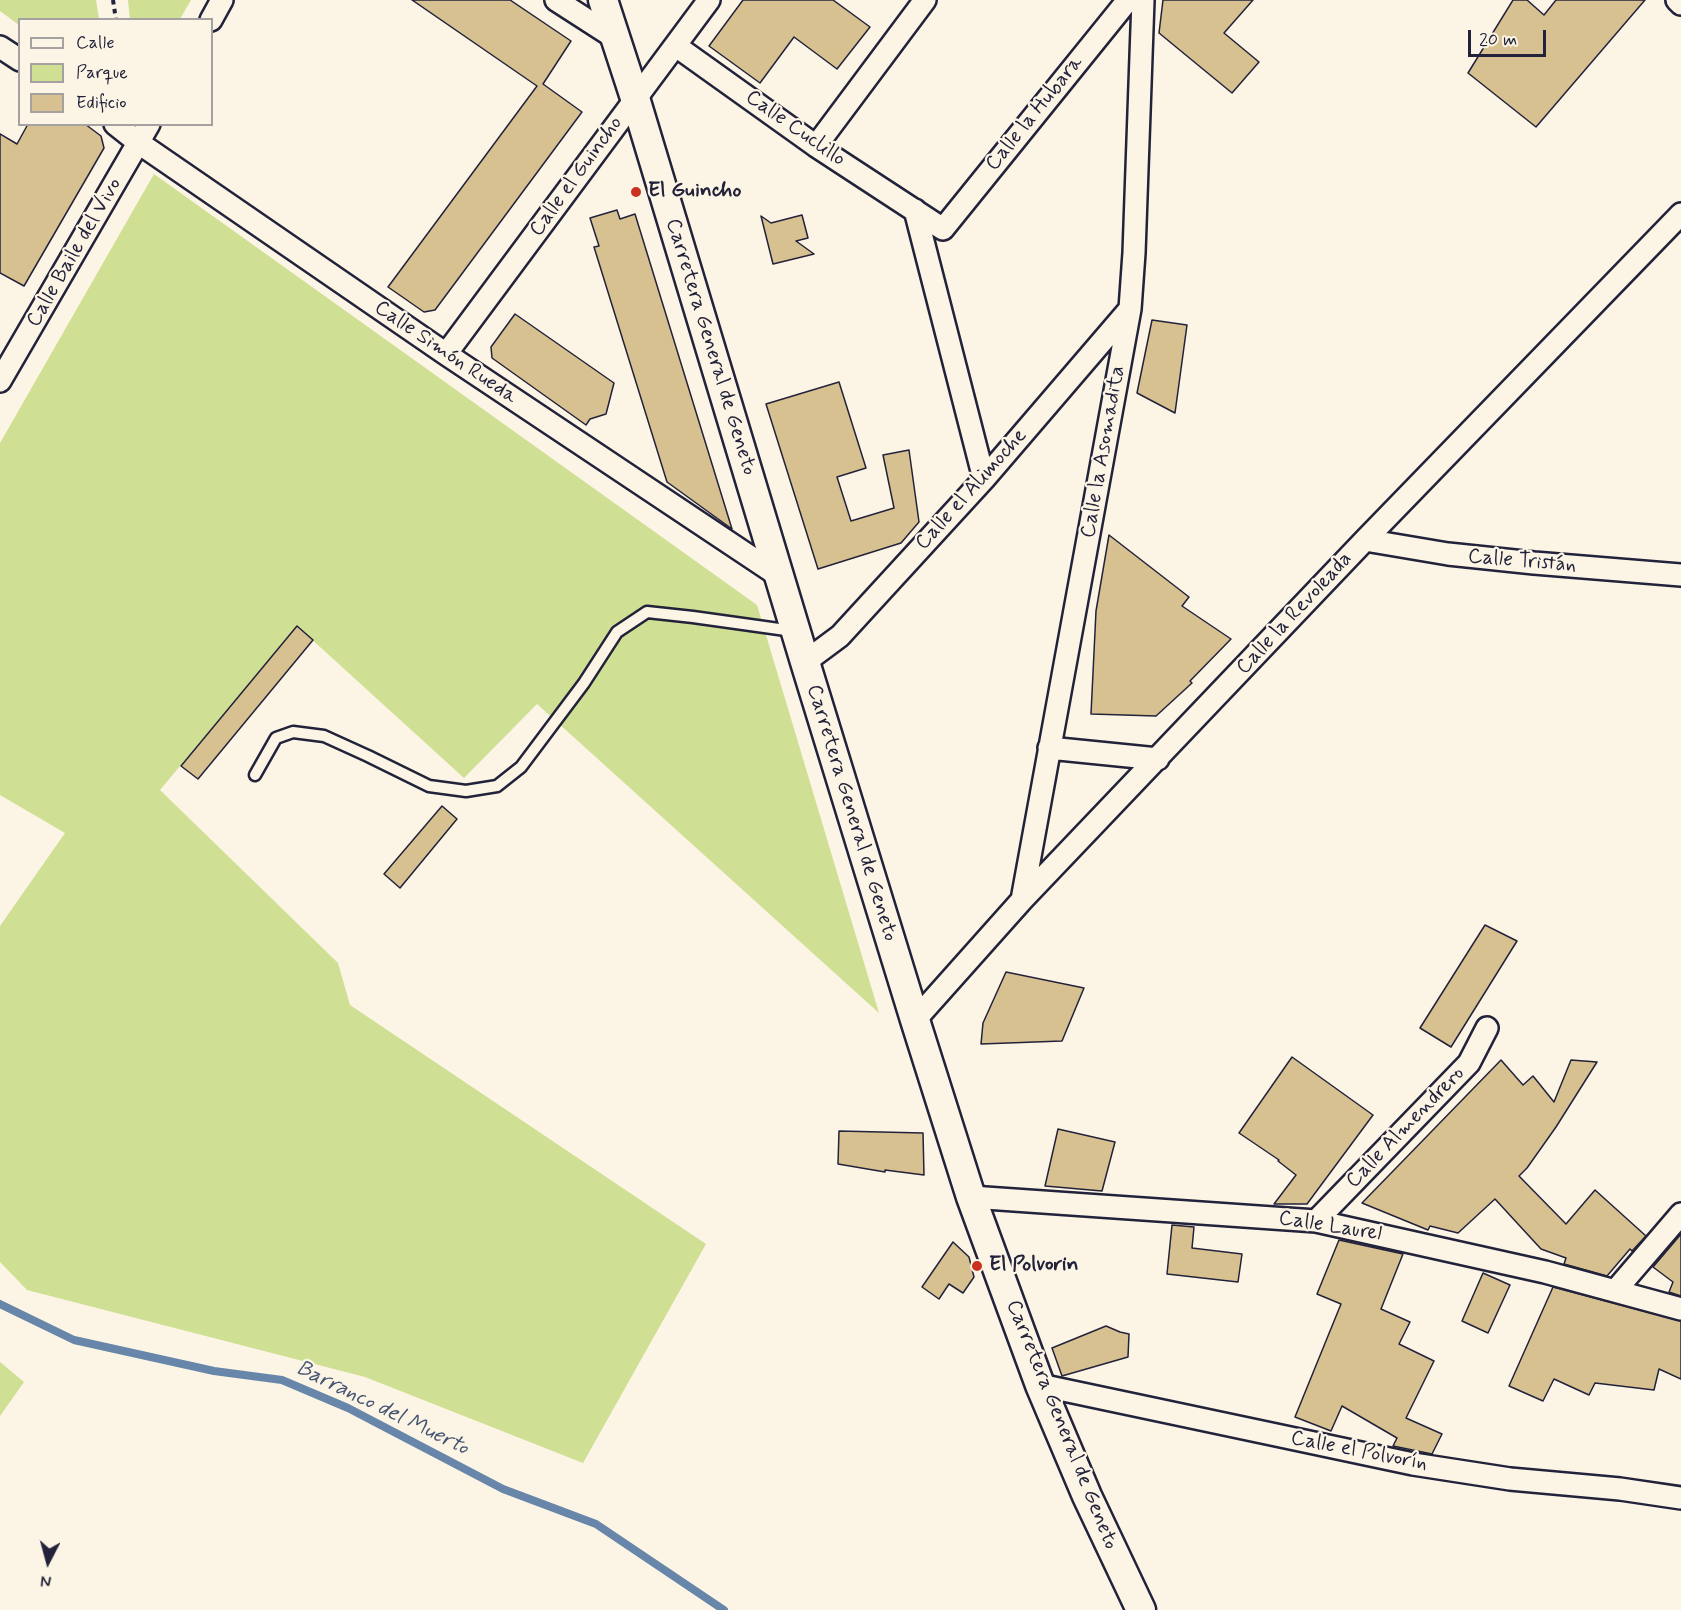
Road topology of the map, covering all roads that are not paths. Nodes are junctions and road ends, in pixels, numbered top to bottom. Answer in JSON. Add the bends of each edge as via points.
{"nodes":[{"id":1,"x":222,"y":0,"type":"edge"},
{"id":2,"x":556,"y":0,"type":"edge"},
{"id":3,"x":603,"y":0,"type":"edge"},
{"id":4,"x":709,"y":0,"type":"edge"},
{"id":5,"x":925,"y":0,"type":"edge"},
{"id":6,"x":1128,"y":0,"type":"edge"},
{"id":7,"x":1143,"y":0,"type":"edge"},
{"id":8,"x":1677,"y":0,"type":"edge"},
{"id":9,"x":1681,"y":4,"type":"edge"},
{"id":10,"x":212,"y":18,"type":"edge"},
{"id":11,"x":615,"y":38,"type":"junction"},
{"id":12,"x":676,"y":46,"type":"junction"},
{"id":13,"x":0,"y":47,"type":"edge"},
{"id":14,"x":18,"y":59,"type":"edge"},
{"id":15,"x":635,"y":98,"type":"junction"},
{"id":16,"x":121,"y":126,"type":"edge"},
{"id":17,"x":144,"y":134,"type":"edge"},
{"id":18,"x":816,"y":146,"type":"junction"},
{"id":19,"x":915,"y":210,"type":"junction"},
{"id":20,"x":1681,"y":214,"type":"edge"},
{"id":21,"x":943,"y":229,"type":"joint"},
{"id":22,"x":1130,"y":309,"type":"junction"},
{"id":23,"x":446,"y":354,"type":"junction"},
{"id":24,"x":0,"y":381,"type":"edge"},
{"id":25,"x":984,"y":479,"type":"junction"},
{"id":26,"x":1365,"y":540,"type":"junction"},
{"id":27,"x":1681,"y":575,"type":"edge"},
{"id":28,"x":779,"y":576,"type":"junction"},
{"id":29,"x":796,"y":632,"type":"junction"},
{"id":30,"x":805,"y":662,"type":"junction"},
{"id":31,"x":1049,"y":748,"type":"junction"},
{"id":32,"x":1158,"y":759,"type":"junction"},
{"id":33,"x":255,"y":775,"type":"dead end"},
{"id":34,"x":1022,"y":900,"type":"junction"},
{"id":35,"x":915,"y":1020,"type":"junction"},
{"id":36,"x":1487,"y":1028,"type":"dead end"},
{"id":37,"x":971,"y":1197,"type":"junction"},
{"id":38,"x":1681,"y":1214,"type":"edge"},
{"id":39,"x":1316,"y":1221,"type":"junction"},
{"id":40,"x":1615,"y":1291,"type":"junction"},
{"id":41,"x":1681,"y":1310,"type":"edge"},
{"id":42,"x":1040,"y":1385,"type":"junction"},
{"id":43,"x":1681,"y":1498,"type":"edge"},
{"id":44,"x":1141,"y":1610,"type":"edge"}],
"edges":[{"from":1,"to":10,"type":"street"},
{"from":2,"to":11,"type":"street"},
{"from":3,"to":11,"type":"main road","name":"Carretera General de Geneto"},
{"from":4,"to":12,"type":"street","name":"Calle el Guincho"},
{"from":5,"to":18,"type":"street"},
{"from":6,"to":21,"type":"street","name":"Calle la Hubara"},
{"from":7,"to":22,"type":"street","name":"Calle la Asomadita"},
{"from":8,"to":9,"type":"street"},
{"from":11,"to":15,"type":"main road","name":"Carretera General de Geneto"},
{"from":12,"to":15,"type":"street","name":"Calle el Guincho"},
{"from":12,"to":18,"type":"street","name":"Calle Cuclillo"},
{"from":13,"to":14,"type":"street"},
{"from":15,"to":23,"type":"street","name":"Calle el Guincho"},
{"from":15,"to":28,"type":"main road","name":"Carretera General de Geneto"},
{"from":16,"to":17,"type":"street","name":"Calle Simón Rueda"},
{"from":17,"to":23,"type":"street","name":"Calle Simón Rueda"},
{"from":17,"to":24,"type":"street","name":"Calle Baile del Vivo"},
{"from":18,"to":19,"type":"street","name":"Calle Cuclillo"},
{"from":19,"to":21,"type":"street","name":"Calle Cuclillo"},
{"from":19,"to":25,"type":"street"},
{"from":20,"to":26,"type":"street","name":"Calle la Revoleada"},
{"from":22,"to":25,"type":"street","name":"Calle el Alimoche"},
{"from":22,"to":31,"type":"street","name":"Calle la Asomadita"},
{"from":23,"to":28,"type":"street","name":"Calle Simón Rueda"},
{"from":25,"to":30,"type":"street","name":"Calle el Alimoche","via":[[840,636]]},
{"from":26,"to":27,"type":"street","name":"Calle Tristán","via":[[1448,554]]},
{"from":26,"to":32,"type":"street","name":"Calle la Revoleada"},
{"from":28,"to":29,"type":"main road","name":"Carretera General de Geneto"},
{"from":29,"to":30,"type":"main road","name":"Carretera General de Geneto"},
{"from":29,"to":33,"type":"lane","via":[[647,612],[617,632],[521,767],[497,786],[466,791],[429,786],[324,736],[293,732],[276,738]]},
{"from":30,"to":35,"type":"main road","name":"Carretera General de Geneto"},
{"from":31,"to":32,"type":"street"},
{"from":31,"to":34,"type":"street","name":"Calle la Asomadita"},
{"from":32,"to":34,"type":"street","name":"Calle la Revoleada"},
{"from":34,"to":35,"type":"street","name":"Calle la Revoleada"},
{"from":35,"to":37,"type":"main road","name":"Carretera General de Geneto"},
{"from":36,"to":39,"type":"street","name":"Calle Almendrero","via":[[1469,1063]]},
{"from":37,"to":39,"type":"street","name":"Calle Laurel"},
{"from":37,"to":42,"type":"main road","name":"Carretera General de Geneto"},
{"from":38,"to":40,"type":"street"},
{"from":39,"to":40,"type":"street","name":"Calle Laurel"},
{"from":40,"to":41,"type":"street","name":"Calle Laurel"},
{"from":42,"to":43,"type":"street","name":"Calle el Polvorín","via":[[1413,1464]]},
{"from":42,"to":44,"type":"main road","name":"Carretera General de Geneto"}]}
